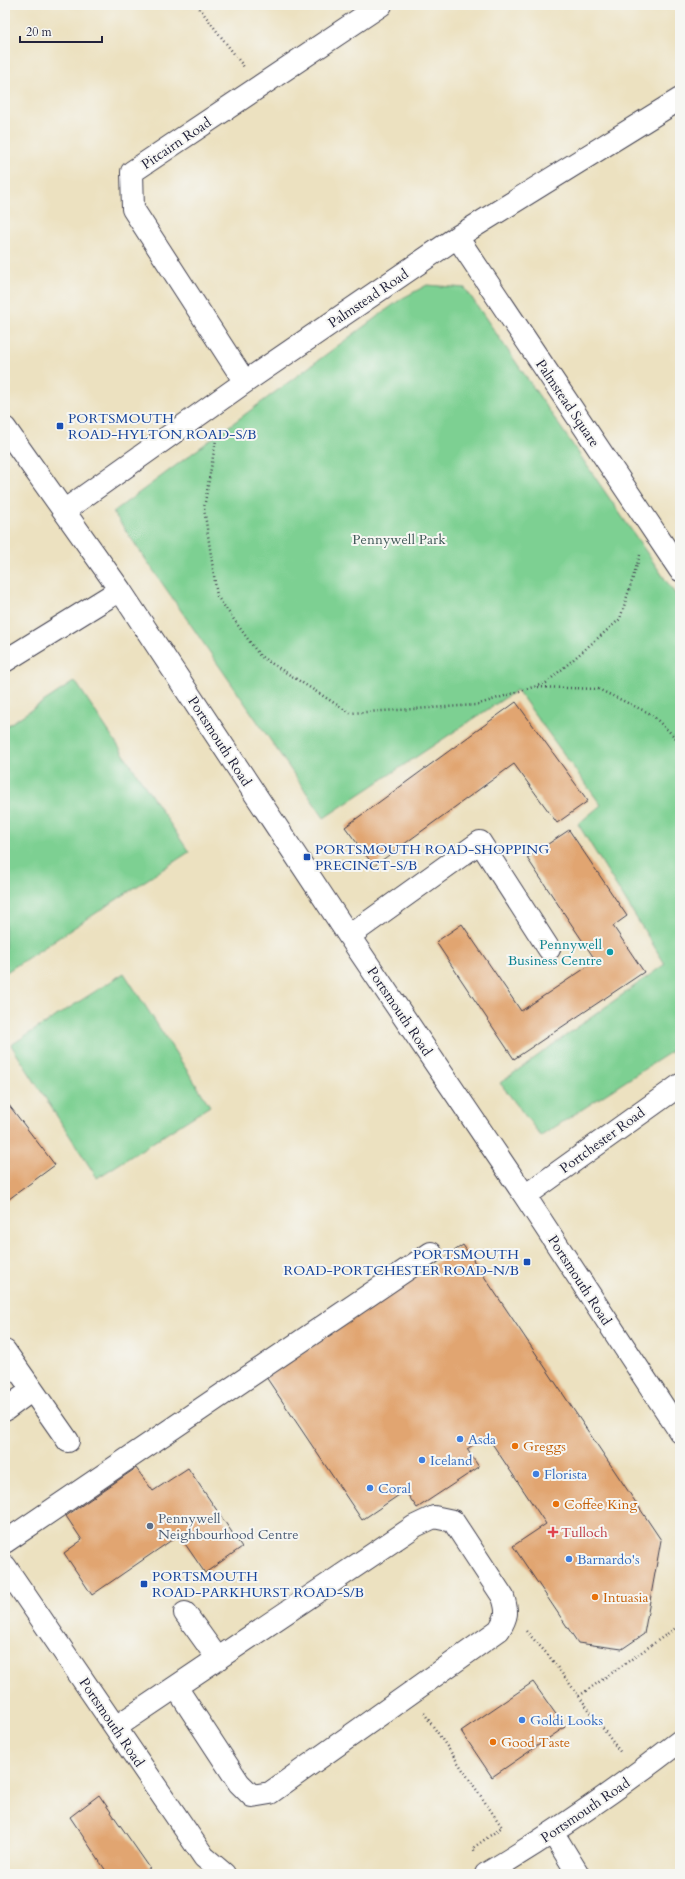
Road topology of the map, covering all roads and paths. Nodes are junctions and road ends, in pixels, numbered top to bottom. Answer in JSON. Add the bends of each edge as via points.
{"nodes":[{"id":1,"x":198,"y":5,"type":"edge"},
{"id":2,"x":381,"y":5,"type":"edge"},
{"id":3,"x":259,"y":87,"type":"junction"},
{"id":4,"x":680,"y":100,"type":"edge"},
{"id":5,"x":457,"y":237,"type":"junction"},
{"id":6,"x":245,"y":382,"type":"junction"},
{"id":7,"x":223,"y":398,"type":"junction"},
{"id":8,"x":5,"y":428,"type":"edge"},
{"id":9,"x":65,"y":510,"type":"junction"},
{"id":10,"x":649,"y":524,"type":"junction"},
{"id":11,"x":680,"y":570,"type":"edge"},
{"id":12,"x":120,"y":590,"type":"junction"},
{"id":13,"x":5,"y":661,"type":"edge"},
{"id":14,"x":534,"y":687,"type":"junction"},
{"id":15,"x":680,"y":742,"type":"edge"},
{"id":16,"x":349,"y":936,"type":"junction"},
{"id":17,"x":548,"y":949,"type":"dead end"},
{"id":18,"x":680,"y":1085,"type":"edge"},
{"id":19,"x":525,"y":1196,"type":"junction"},
{"id":20,"x":431,"y":1253,"type":"dead end"},
{"id":21,"x":5,"y":1351,"type":"edge"},
{"id":22,"x":32,"y":1390,"type":"junction"},
{"id":23,"x":5,"y":1410,"type":"edge"},
{"id":24,"x":680,"y":1432,"type":"edge"},
{"id":25,"x":68,"y":1441,"type":"dead end"},
{"id":26,"x":5,"y":1542,"type":"edge"},
{"id":27,"x":5,"y":1566,"type":"edge"},
{"id":28,"x":507,"y":1610,"type":"junction"},
{"id":29,"x":186,"y":1613,"type":"dead end"},
{"id":30,"x":680,"y":1624,"type":"edge"},
{"id":31,"x":218,"y":1659,"type":"junction"},
{"id":32,"x":176,"y":1687,"type":"junction"},
{"id":33,"x":410,"y":1693,"type":"junction"},
{"id":34,"x":579,"y":1696,"type":"junction"},
{"id":35,"x":116,"y":1727,"type":"junction"},
{"id":36,"x":680,"y":1741,"type":"edge"},
{"id":37,"x":637,"y":1774,"type":"junction"},
{"id":38,"x":553,"y":1833,"type":"junction"},
{"id":39,"x":487,"y":1873,"type":"edge"},
{"id":40,"x":224,"y":1874,"type":"edge"},
{"id":41,"x":578,"y":1874,"type":"edge"}],
"edges":[{"from":1,"to":3,"type":"path"},
{"from":2,"to":3,"type":"street","name":"Pitcairn Road"},
{"from":3,"to":6,"type":"street","name":"Pitcairn Road","via":[[132,172],[133,209]]},
{"from":4,"to":5,"type":"street","name":"Palmstead Road"},
{"from":5,"to":6,"type":"street","name":"Palmstead Road"},
{"from":5,"to":10,"type":"street","name":"Palmstead Square"},
{"from":6,"to":7,"type":"street","name":"Palmstead Road"},
{"from":7,"to":9,"type":"street","name":"Palmstead Road"},
{"from":7,"to":14,"type":"path","via":[[204,508],[217,596],[260,656],[350,713],[476,705]]},
{"from":8,"to":9,"type":"street","name":"Portsmouth Road"},
{"from":9,"to":12,"type":"street","name":"Portsmouth Road"},
{"from":10,"to":11,"type":"street","name":"Palmstead Square"},
{"from":10,"to":14,"type":"path","via":[[620,619],[546,684]]},
{"from":12,"to":13,"type":"street"},
{"from":12,"to":16,"type":"street","name":"Portsmouth Road"},
{"from":14,"to":15,"type":"path","via":[[598,689],[651,714]]},
{"from":16,"to":17,"type":"street","via":[[480,842]]},
{"from":16,"to":19,"type":"street","name":"Portsmouth Road"},
{"from":18,"to":19,"type":"street","name":"Portchester Road"},
{"from":19,"to":24,"type":"street","name":"Portsmouth Road"},
{"from":20,"to":26,"type":"street"},
{"from":21,"to":22,"type":"street"},
{"from":22,"to":23,"type":"street"},
{"from":22,"to":25,"type":"street"},
{"from":27,"to":35,"type":"street","name":"Portsmouth Road"},
{"from":28,"to":31,"type":"street","via":[[503,1597],[453,1521],[434,1517],[415,1526]]},
{"from":28,"to":33,"type":"street","via":[[499,1630]]},
{"from":28,"to":34,"type":"path","via":[[549,1656]]},
{"from":29,"to":31,"type":"street"},
{"from":30,"to":34,"type":"path"},
{"from":31,"to":32,"type":"street"},
{"from":32,"to":33,"type":"street","via":[[239,1783],[252,1796],[270,1793]]},
{"from":32,"to":35,"type":"street"},
{"from":33,"to":39,"type":"path","via":[[502,1827],[473,1848]]},
{"from":34,"to":37,"type":"path"},
{"from":35,"to":40,"type":"street","name":"Portsmouth Road","via":[[204,1857]]},
{"from":36,"to":37,"type":"street","name":"Portsmouth Road"},
{"from":37,"to":38,"type":"street","name":"Portsmouth Road"},
{"from":38,"to":39,"type":"street","name":"Portsmouth Road"},
{"from":38,"to":41,"type":"street"}]}
